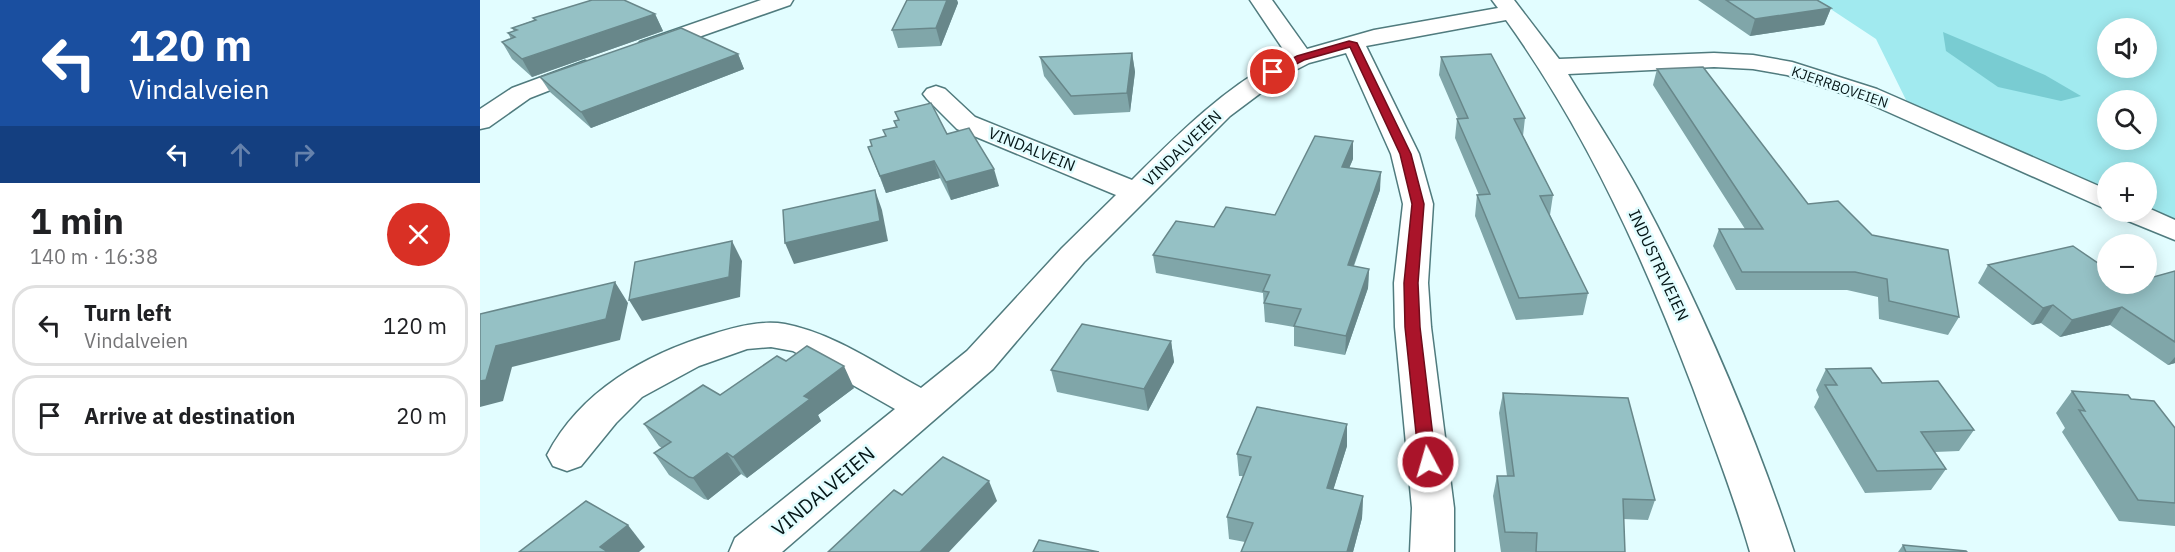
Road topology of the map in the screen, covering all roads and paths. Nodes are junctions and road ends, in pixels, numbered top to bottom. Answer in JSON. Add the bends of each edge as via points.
{"nodes":[{"id":1,"x":782,"y":0,"type":"edge"},
{"id":2,"x":1261,"y":0,"type":"edge"},
{"id":3,"x":1507,"y":6,"type":"edge"},
{"id":4,"x":1353,"y":43,"type":"junction"},
{"id":5,"x":1301,"y":58,"type":"junction"},
{"id":6,"x":1552,"y":67,"type":"junction"},
{"id":7,"x":936,"y":94,"type":"dead end"},
{"id":8,"x":480,"y":121,"type":"edge"},
{"id":9,"x":1136,"y":192,"type":"junction"},
{"id":10,"x":2097,"y":196,"type":"edge"},
{"id":11,"x":923,"y":407,"type":"junction"},
{"id":12,"x":567,"y":455,"type":"dead end"},
{"id":13,"x":751,"y":552,"type":"edge"},
{"id":14,"x":1432,"y":552,"type":"edge"},
{"id":15,"x":1773,"y":552,"type":"edge"}],
"edges":[{"from":1,"to":8,"type":"street","via":[[521,93]]},
{"from":2,"to":5,"type":"street"},
{"from":3,"to":4,"type":"street","name":"VINDALVEIEN"},
{"from":3,"to":6,"type":"street","name":"INDUSTRIVEIEN"},
{"from":4,"to":5,"type":"street","name":"VINDALVEIEN"},
{"from":4,"to":14,"type":"street","via":[[1405,154],[1418,204],[1411,283],[1433,508]]},
{"from":5,"to":9,"type":"street","name":"VINDALVEIEN","via":[[1273,72],[1221,111]]},
{"from":6,"to":10,"type":"street","name":"KJERRBOVEIEN","via":[[1714,60],[1792,69],[1868,94]]},
{"from":6,"to":15,"type":"street","name":"INDUSTRIVEIEN","via":[[1626,194],[1680,308]]},
{"from":7,"to":9,"type":"street","name":"VINDALVEIN","via":[[966,123]]},
{"from":9,"to":11,"type":"street","name":"VINDALVEIEN","via":[[1073,255],[980,360]]},
{"from":11,"to":12,"type":"street","via":[[806,342],[778,335],[747,337],[690,357],[631,387],[600,415]]},
{"from":11,"to":13,"type":"street","name":"VINDALVEIEN"}]}
